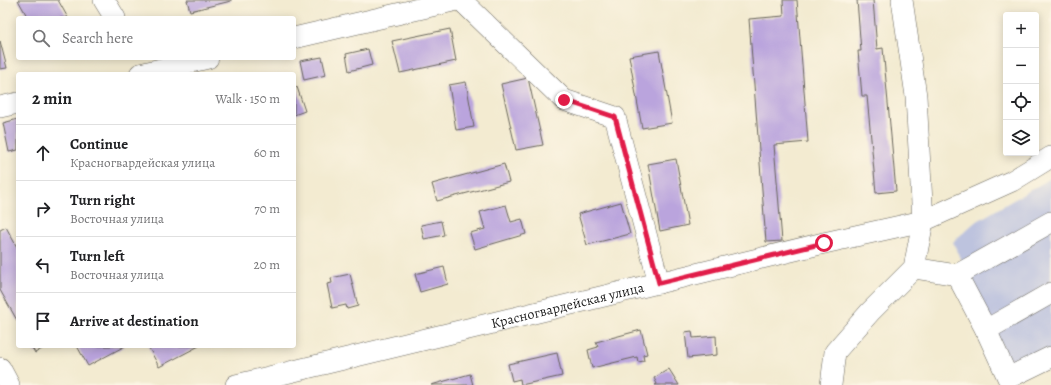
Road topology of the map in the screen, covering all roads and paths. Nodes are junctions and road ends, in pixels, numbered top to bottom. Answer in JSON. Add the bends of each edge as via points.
{"nodes":[{"id":1,"x":104,"y":0,"type":"edge"},
{"id":2,"x":457,"y":0,"type":"edge"},
{"id":3,"x":461,"y":0,"type":"edge"},
{"id":4,"x":902,"y":0,"type":"edge"},
{"id":5,"x":114,"y":16,"type":"edge"},
{"id":6,"x":296,"y":38,"type":"edge"},
{"id":7,"x":195,"y":60,"type":"edge"},
{"id":8,"x":143,"y":68,"type":"edge"},
{"id":9,"x":16,"y":103,"type":"edge"},
{"id":10,"x":0,"y":107,"type":"edge"},
{"id":11,"x":1051,"y":157,"type":"edge"},
{"id":12,"x":923,"y":221,"type":"junction"},
{"id":13,"x":1051,"y":222,"type":"edge"},
{"id":14,"x":914,"y":268,"type":"junction"},
{"id":15,"x":957,"y":275,"type":"junction"},
{"id":16,"x":659,"y":283,"type":"junction"},
{"id":17,"x":1051,"y":293,"type":"edge"},
{"id":18,"x":986,"y":330,"type":"junction"},
{"id":19,"x":1051,"y":357,"type":"edge"},
{"id":20,"x":0,"y":368,"type":"edge"},
{"id":21,"x":240,"y":384,"type":"edge"},
{"id":22,"x":9,"y":385,"type":"edge"},
{"id":23,"x":831,"y":385,"type":"edge"}],
"edges":[{"from":1,"to":5,"type":"street"},
{"from":2,"to":6,"type":"street"},
{"from":3,"to":16,"type":"street","via":[[564,100],[615,117]]},
{"from":4,"to":12,"type":"street","via":[[916,96]]},
{"from":7,"to":8,"type":"street"},
{"from":9,"to":10,"type":"street"},
{"from":11,"to":12,"type":"street","name":"Красногвардейская улица","via":[[1012,181]]},
{"from":12,"to":14,"type":"street"},
{"from":12,"to":16,"type":"street","name":"Красногвардейская улица"},
{"from":13,"to":15,"type":"street"},
{"from":14,"to":15,"type":"street"},
{"from":14,"to":23,"type":"street","via":[[835,352]]},
{"from":15,"to":18,"type":"street"},
{"from":16,"to":21,"type":"street","name":"Красногвардейская улица"},
{"from":17,"to":18,"type":"street"},
{"from":18,"to":19,"type":"street","via":[[1008,378]]},
{"from":20,"to":22,"type":"street"}]}
